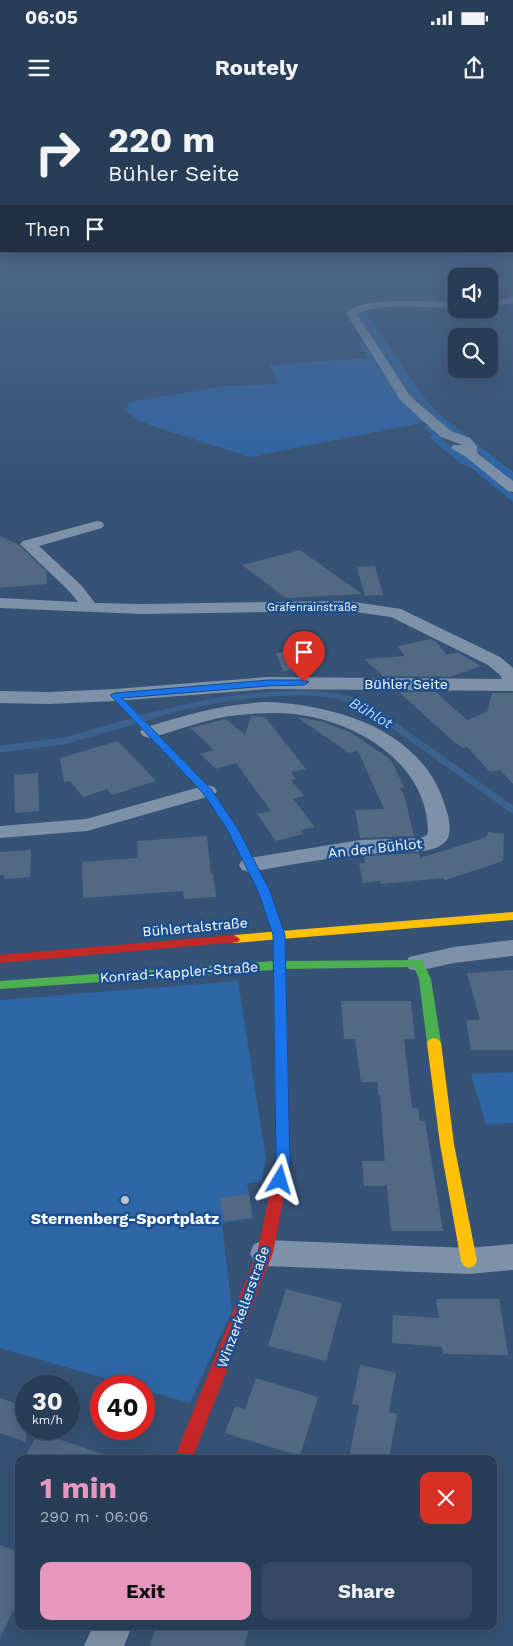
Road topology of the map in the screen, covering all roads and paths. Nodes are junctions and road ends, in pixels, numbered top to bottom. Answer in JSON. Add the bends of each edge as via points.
{"nodes":[{"id":1,"x":366,"y":337,"type":"edge"},
{"id":2,"x":513,"y":488,"type":"edge"},
{"id":3,"x":97,"y":525,"type":"dead end"},
{"id":4,"x":0,"y":603,"type":"edge"},
{"id":5,"x":89,"y":606,"type":"junction"},
{"id":6,"x":513,"y":685,"type":"edge"},
{"id":7,"x":115,"y":695,"type":"junction"},
{"id":8,"x":0,"y":698,"type":"edge"},
{"id":9,"x":147,"y":729,"type":"junction"},
{"id":10,"x":207,"y":791,"type":"junction"},
{"id":11,"x":0,"y":832,"type":"edge"},
{"id":12,"x":250,"y":865,"type":"junction"},
{"id":13,"x":513,"y":916,"type":"edge"},
{"id":14,"x":279,"y":935,"type":"junction"},
{"id":15,"x":513,"y":948,"type":"edge"},
{"id":16,"x":0,"y":959,"type":"edge"},
{"id":17,"x":418,"y":963,"type":"junction"},
{"id":18,"x":279,"y":965,"type":"junction"},
{"id":19,"x":0,"y":985,"type":"edge"},
{"id":20,"x":265,"y":1254,"type":"junction"},
{"id":21,"x":513,"y":1257,"type":"edge"},
{"id":22,"x":469,"y":1261,"type":"junction"},
{"id":23,"x":185,"y":1455,"type":"edge"},
{"id":24,"x":111,"y":1630,"type":"edge"},
{"id":25,"x":104,"y":1646,"type":"edge"}],
"edges":[{"from":1,"to":2,"type":"street","via":[[405,398],[446,434],[447,441],[471,454]]},
{"from":3,"to":5,"type":"street","via":[[28,544]]},
{"from":4,"to":5,"type":"street","name":"Grafenrainstraße"},
{"from":5,"to":6,"type":"street","name":"Grafenrainstraße","via":[[328,605],[395,613],[494,661],[508,673]]},
{"from":6,"to":7,"type":"street","name":"Bühler Seite","via":[[268,683]]},
{"from":7,"to":8,"type":"street","name":"Bühler Seite"},
{"from":7,"to":9,"type":"street","name":"Winzerkellerstraße"},
{"from":9,"to":10,"type":"street","name":"Winzerkellerstraße"},
{"from":9,"to":12,"type":"street","name":"An der Bühlot","via":[[230,710],[266,708],[325,714],[349,720],[383,738],[410,762],[425,780],[432,796],[440,831],[437,838],[425,844],[360,847]]},
{"from":10,"to":11,"type":"street","via":[[87,825]]},
{"from":10,"to":12,"type":"street","name":"Winzerkellerstraße","via":[[233,829]]},
{"from":12,"to":14,"type":"street","name":"Winzerkellerstraße","via":[[264,891]]},
{"from":13,"to":14,"type":"street","name":"Bühlertalstraße"},
{"from":14,"to":16,"type":"street","name":"Bühlertalstraße"},
{"from":14,"to":18,"type":"street","name":"Winzerkellerstraße"},
{"from":15,"to":17,"type":"street","name":"Konrad-Kappler-Straße"},
{"from":17,"to":18,"type":"street","name":"Konrad-Kappler-Straße"},
{"from":17,"to":22,"type":"street","via":[[425,979],[447,1144]]},
{"from":18,"to":19,"type":"street","name":"Konrad-Kappler-Straße"},
{"from":18,"to":20,"type":"street","name":"Winzerkellerstraße","via":[[283,1164]]},
{"from":20,"to":22,"type":"street"},
{"from":20,"to":23,"type":"street","name":"Winzerkellerstraße"},
{"from":21,"to":22,"type":"street"},
{"from":24,"to":25,"type":"street"}]}
